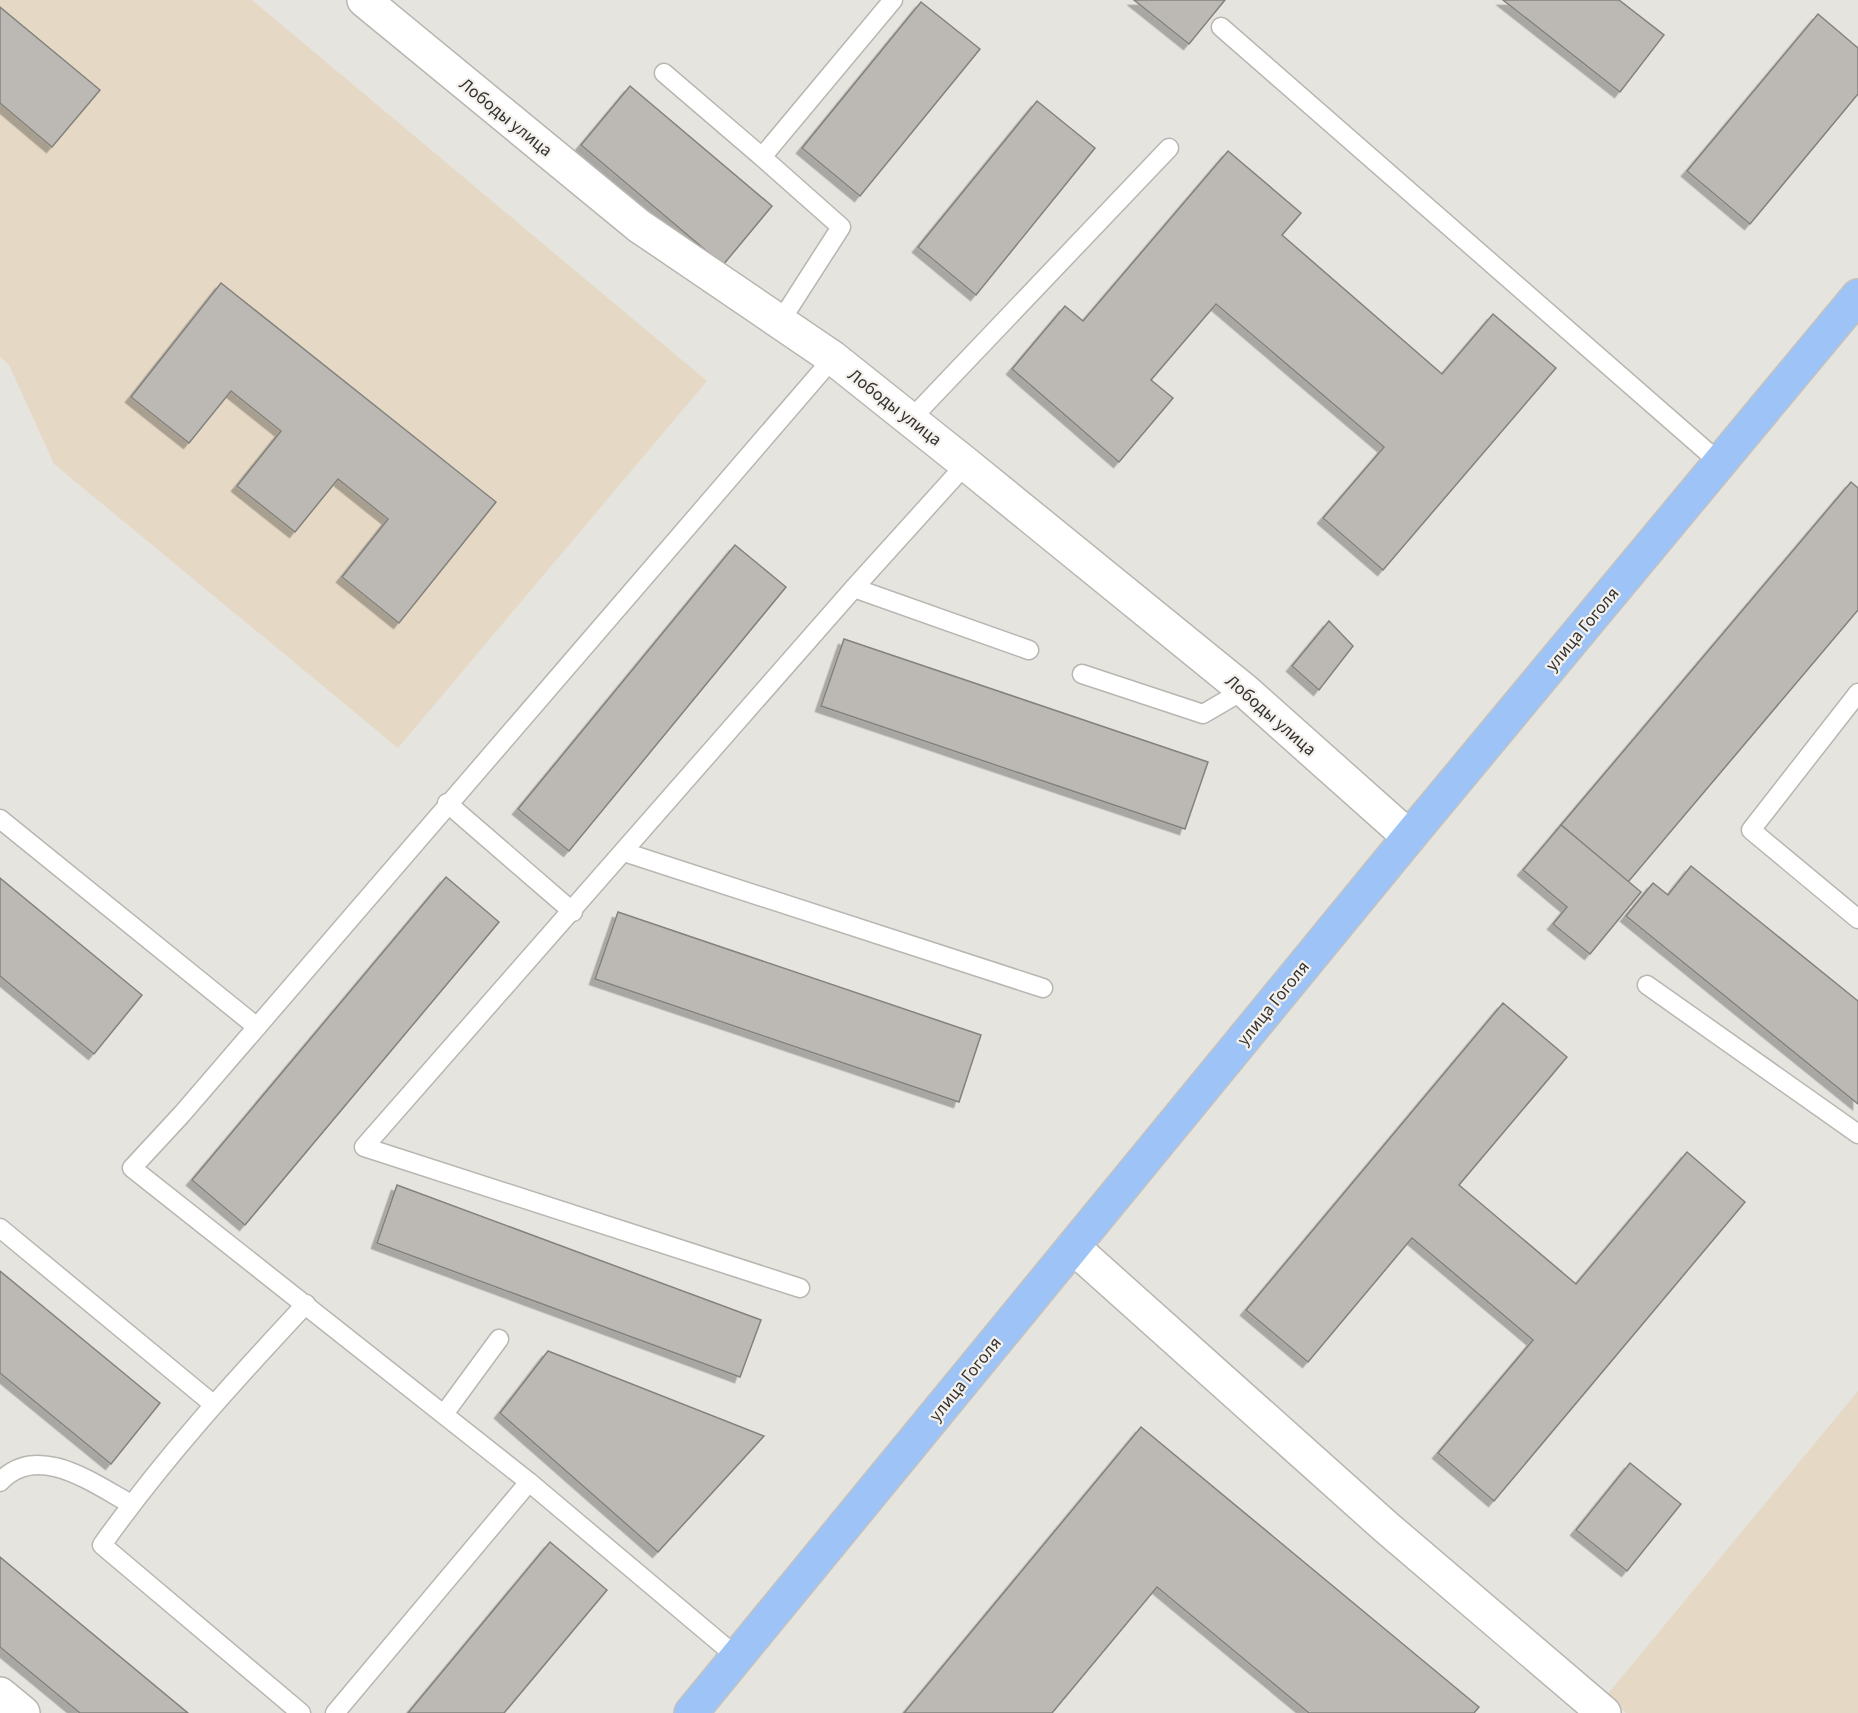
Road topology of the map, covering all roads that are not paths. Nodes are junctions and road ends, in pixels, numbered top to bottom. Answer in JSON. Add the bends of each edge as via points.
{"nodes":[{"id":1,"x":364,"y":0,"type":"edge"},
{"id":2,"x":893,"y":0,"type":"edge"},
{"id":3,"x":1221,"y":27,"type":"dead end"},
{"id":4,"x":664,"y":73,"type":"dead end"},
{"id":5,"x":1169,"y":148,"type":"dead end"},
{"id":6,"x":762,"y":157,"type":"junction"},
{"id":7,"x":1858,"y":297,"type":"edge"},
{"id":8,"x":780,"y":322,"type":"junction"},
{"id":9,"x":833,"y":358,"type":"junction"},
{"id":10,"x":911,"y":419,"type":"junction"},
{"id":11,"x":1720,"y":463,"type":"junction"},
{"id":12,"x":966,"y":464,"type":"junction"},
{"id":13,"x":854,"y":588,"type":"junction"},
{"id":14,"x":1029,"y":650,"type":"dead end"},
{"id":15,"x":1082,"y":674,"type":"dead end"},
{"id":16,"x":1244,"y":690,"type":"junction"},
{"id":17,"x":1858,"y":693,"type":"edge"},
{"id":18,"x":447,"y":803,"type":"junction"},
{"id":19,"x":0,"y":819,"type":"edge"},
{"id":20,"x":1409,"y":837,"type":"junction"},
{"id":21,"x":624,"y":852,"type":"junction"},
{"id":22,"x":573,"y":912,"type":"junction"},
{"id":23,"x":1858,"y":919,"type":"edge"},
{"id":24,"x":1647,"y":985,"type":"dead end"},
{"id":25,"x":1043,"y":988,"type":"dead end"},
{"id":26,"x":257,"y":1027,"type":"junction"},
{"id":27,"x":1858,"y":1134,"type":"edge"},
{"id":28,"x":0,"y":1228,"type":"edge"},
{"id":29,"x":1073,"y":1247,"type":"junction"},
{"id":30,"x":800,"y":1288,"type":"dead end"},
{"id":31,"x":306,"y":1304,"type":"junction"},
{"id":32,"x":499,"y":1339,"type":"dead end"},
{"id":33,"x":213,"y":1404,"type":"junction"},
{"id":34,"x":444,"y":1414,"type":"junction"},
{"id":35,"x":0,"y":1482,"type":"edge"},
{"id":36,"x":529,"y":1482,"type":"junction"},
{"id":37,"x":131,"y":1504,"type":"junction"},
{"id":38,"x":737,"y":1657,"type":"junction"},
{"id":39,"x":0,"y":1694,"type":"edge"},
{"id":40,"x":23,"y":1713,"type":"edge"},
{"id":41,"x":301,"y":1713,"type":"edge"},
{"id":42,"x":334,"y":1713,"type":"edge"},
{"id":43,"x":691,"y":1713,"type":"edge"},
{"id":44,"x":1604,"y":1713,"type":"edge"}],
"edges":[{"from":1,"to":8,"type":"street","name":"Лободы улица","via":[[639,226]]},
{"from":2,"to":6,"type":"lane"},
{"from":3,"to":11,"type":"lane"},
{"from":4,"to":6,"type":"lane"},
{"from":5,"to":10,"type":"lane"},
{"from":6,"to":8,"type":"lane","via":[[841,227]]},
{"from":7,"to":11,"type":"highway","name":"улица Гоголя"},
{"from":8,"to":9,"type":"street","name":"Лободы улица"},
{"from":9,"to":10,"type":"street","name":"Лободы улица"},
{"from":9,"to":18,"type":"lane"},
{"from":10,"to":12,"type":"street","name":"Лободы улица"},
{"from":11,"to":20,"type":"highway","name":"улица Гоголя"},
{"from":12,"to":13,"type":"lane"},
{"from":12,"to":16,"type":"street","name":"Лободы улица"},
{"from":13,"to":14,"type":"lane"},
{"from":13,"to":21,"type":"lane"},
{"from":15,"to":16,"type":"lane","via":[[1203,714]]},
{"from":16,"to":20,"type":"street","name":"Лободы улица"},
{"from":17,"to":23,"type":"lane","via":[[1751,830]]},
{"from":18,"to":22,"type":"lane"},
{"from":18,"to":26,"type":"lane"},
{"from":19,"to":26,"type":"lane"},
{"from":20,"to":29,"type":"highway","name":"улица Гоголя"},
{"from":21,"to":22,"type":"lane"},
{"from":21,"to":25,"type":"lane"},
{"from":22,"to":30,"type":"lane","via":[[364,1147]]},
{"from":24,"to":27,"type":"lane"},
{"from":26,"to":31,"type":"lane","via":[[132,1168]]},
{"from":28,"to":33,"type":"lane"},
{"from":29,"to":38,"type":"highway","name":"улица Гоголя"},
{"from":29,"to":44,"type":"street","via":[[1386,1527]]},
{"from":31,"to":33,"type":"lane"},
{"from":31,"to":34,"type":"lane"},
{"from":32,"to":34,"type":"lane"},
{"from":33,"to":37,"type":"lane"},
{"from":34,"to":36,"type":"lane"},
{"from":35,"to":37,"type":"lane","via":[[8,1473],[34,1465],[59,1466]]},
{"from":36,"to":38,"type":"lane"},
{"from":36,"to":42,"type":"lane"},
{"from":37,"to":41,"type":"lane","via":[[102,1545]]},
{"from":38,"to":43,"type":"highway","name":"улица Гоголя"},
{"from":39,"to":40,"type":"street"}]}
